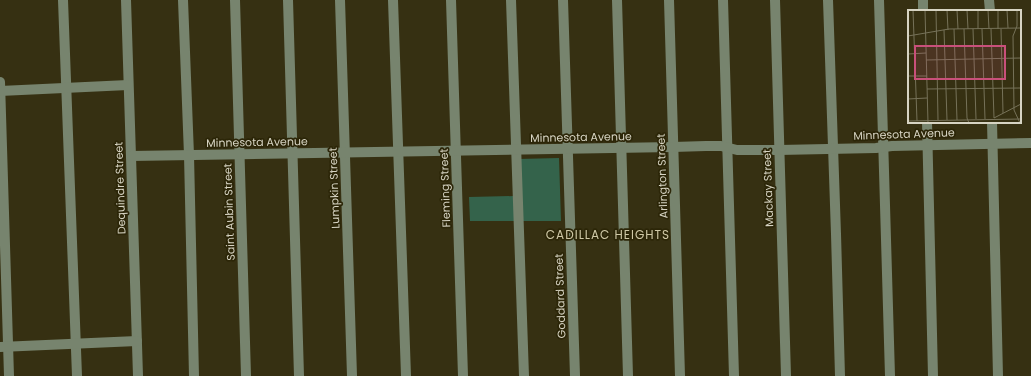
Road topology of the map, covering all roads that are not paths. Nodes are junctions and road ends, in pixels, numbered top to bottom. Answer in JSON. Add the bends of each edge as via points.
{"nodes":[{"id":1,"x":63,"y":0,"type":"edge"},
{"id":2,"x":126,"y":0,"type":"edge"},
{"id":3,"x":183,"y":0,"type":"edge"},
{"id":4,"x":234,"y":0,"type":"edge"},
{"id":5,"x":288,"y":0,"type":"edge"},
{"id":6,"x":340,"y":0,"type":"edge"},
{"id":7,"x":393,"y":0,"type":"edge"},
{"id":8,"x":451,"y":0,"type":"edge"},
{"id":9,"x":511,"y":0,"type":"edge"},
{"id":10,"x":563,"y":0,"type":"edge"},
{"id":11,"x":617,"y":0,"type":"edge"},
{"id":12,"x":669,"y":0,"type":"edge"},
{"id":13,"x":723,"y":0,"type":"edge"},
{"id":14,"x":775,"y":0,"type":"edge"},
{"id":15,"x":828,"y":0,"type":"edge"},
{"id":16,"x":879,"y":0,"type":"edge"},
{"id":17,"x":989,"y":0,"type":"edge"},
{"id":18,"x":990,"y":10,"type":"edge"},
{"id":19,"x":0,"y":82,"type":"edge"},
{"id":20,"x":128,"y":85,"type":"junction"},
{"id":21,"x":66,"y":88,"type":"junction"},
{"id":22,"x":0,"y":91,"type":"edge"},
{"id":23,"x":927,"y":123,"type":"edge"},
{"id":24,"x":992,"y":123,"type":"edge"},
{"id":25,"x":1031,"y":143,"type":"edge"},
{"id":26,"x":993,"y":144,"type":"junction"},
{"id":27,"x":928,"y":145,"type":"junction"},
{"id":28,"x":673,"y":147,"type":"junction"},
{"id":29,"x":884,"y":147,"type":"junction"},
{"id":30,"x":622,"y":148,"type":"junction"},
{"id":31,"x":727,"y":148,"type":"junction"},
{"id":32,"x":568,"y":149,"type":"junction"},
{"id":33,"x":834,"y":149,"type":"junction"},
{"id":34,"x":516,"y":150,"type":"junction"},
{"id":35,"x":779,"y":150,"type":"junction"},
{"id":36,"x":456,"y":151,"type":"junction"},
{"id":37,"x":398,"y":152,"type":"junction"},
{"id":38,"x":345,"y":153,"type":"junction"},
{"id":39,"x":239,"y":154,"type":"junction"},
{"id":40,"x":292,"y":154,"type":"junction"},
{"id":41,"x":189,"y":155,"type":"junction"},
{"id":42,"x":131,"y":156,"type":"junction"},
{"id":43,"x":137,"y":341,"type":"junction"},
{"id":44,"x":76,"y":344,"type":"junction"},
{"id":45,"x":4,"y":347,"type":"edge"},
{"id":46,"x":9,"y":376,"type":"edge"},
{"id":47,"x":77,"y":376,"type":"edge"},
{"id":48,"x":138,"y":376,"type":"edge"},
{"id":49,"x":194,"y":376,"type":"edge"},
{"id":50,"x":246,"y":376,"type":"edge"},
{"id":51,"x":299,"y":376,"type":"edge"},
{"id":52,"x":352,"y":376,"type":"edge"},
{"id":53,"x":406,"y":376,"type":"edge"},
{"id":54,"x":463,"y":376,"type":"edge"},
{"id":55,"x":524,"y":376,"type":"edge"},
{"id":56,"x":575,"y":376,"type":"edge"},
{"id":57,"x":628,"y":376,"type":"edge"},
{"id":58,"x":680,"y":376,"type":"edge"},
{"id":59,"x":734,"y":376,"type":"edge"},
{"id":60,"x":786,"y":376,"type":"edge"},
{"id":61,"x":840,"y":376,"type":"edge"},
{"id":62,"x":890,"y":376,"type":"edge"},
{"id":63,"x":933,"y":376,"type":"edge"},
{"id":64,"x":998,"y":376,"type":"edge"}],
"edges":[{"from":1,"to":21,"type":"street"},
{"from":2,"to":20,"type":"street","name":"Dequindre Street"},
{"from":3,"to":41,"type":"street"},
{"from":4,"to":39,"type":"street","name":"Saint Aubin Street"},
{"from":5,"to":40,"type":"street"},
{"from":6,"to":38,"type":"street","name":"Lumpkin Street"},
{"from":7,"to":37,"type":"street"},
{"from":8,"to":36,"type":"street","name":"Fleming Street"},
{"from":9,"to":34,"type":"street"},
{"from":10,"to":32,"type":"street","name":"Goddard Street"},
{"from":11,"to":30,"type":"street"},
{"from":12,"to":28,"type":"street","name":"Arlington Street"},
{"from":13,"to":31,"type":"street"},
{"from":14,"to":35,"type":"street","name":"Mackay Street"},
{"from":15,"to":33,"type":"street"},
{"from":16,"to":29,"type":"street"},
{"from":17,"to":18,"type":"street"},
{"from":19,"to":22,"type":"street"},
{"from":20,"to":21,"type":"street"},
{"from":20,"to":42,"type":"street","name":"Dequindre Street"},
{"from":21,"to":22,"type":"street"},
{"from":21,"to":44,"type":"street"},
{"from":22,"to":45,"type":"street"},
{"from":23,"to":27,"type":"street"},
{"from":24,"to":26,"type":"street"},
{"from":25,"to":26,"type":"street","name":"Minnesota Avenue"},
{"from":26,"to":27,"type":"street","name":"Minnesota Avenue"},
{"from":26,"to":64,"type":"street"},
{"from":27,"to":29,"type":"street","name":"Minnesota Avenue"},
{"from":27,"to":63,"type":"street"},
{"from":28,"to":30,"type":"street","name":"Minnesota Avenue"},
{"from":28,"to":31,"type":"street","name":"Minnesota Avenue"},
{"from":28,"to":58,"type":"street","name":"Arlington Street"},
{"from":29,"to":33,"type":"street","name":"Minnesota Avenue"},
{"from":29,"to":62,"type":"street"},
{"from":30,"to":32,"type":"street","name":"Minnesota Avenue"},
{"from":30,"to":57,"type":"street"},
{"from":31,"to":35,"type":"street","name":"Minnesota Avenue"},
{"from":31,"to":59,"type":"street"},
{"from":32,"to":34,"type":"street","name":"Minnesota Avenue"},
{"from":32,"to":56,"type":"street","name":"Goddard Street"},
{"from":33,"to":35,"type":"street","name":"Minnesota Avenue"},
{"from":33,"to":61,"type":"street"},
{"from":34,"to":36,"type":"street","name":"Minnesota Avenue"},
{"from":34,"to":55,"type":"street"},
{"from":35,"to":60,"type":"street","name":"Mackay Street"},
{"from":36,"to":37,"type":"street","name":"Minnesota Avenue"},
{"from":36,"to":54,"type":"street","name":"Fleming Street"},
{"from":37,"to":38,"type":"street","name":"Minnesota Avenue"},
{"from":37,"to":53,"type":"street"},
{"from":38,"to":40,"type":"street","name":"Minnesota Avenue"},
{"from":38,"to":52,"type":"street","name":"Lumpkin Street"},
{"from":39,"to":40,"type":"street","name":"Minnesota Avenue"},
{"from":39,"to":41,"type":"street","name":"Minnesota Avenue"},
{"from":39,"to":50,"type":"street","name":"Saint Aubin Street"},
{"from":40,"to":51,"type":"street"},
{"from":41,"to":42,"type":"street","name":"Minnesota Avenue"},
{"from":41,"to":49,"type":"street"},
{"from":42,"to":43,"type":"street","name":"Dequindre Street"},
{"from":43,"to":44,"type":"street"},
{"from":43,"to":48,"type":"street","name":"Dequindre Street"},
{"from":44,"to":45,"type":"street"},
{"from":44,"to":47,"type":"street"},
{"from":45,"to":46,"type":"street"}]}
